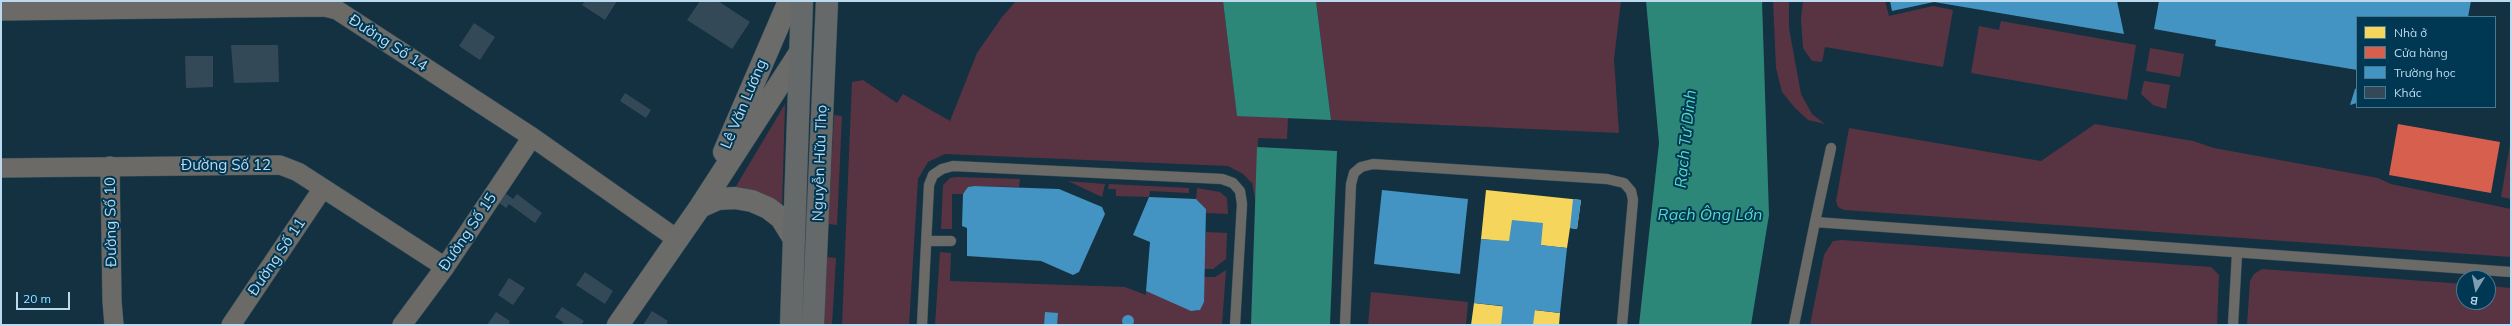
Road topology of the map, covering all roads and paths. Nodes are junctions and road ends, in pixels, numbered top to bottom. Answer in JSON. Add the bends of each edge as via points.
{"nodes":[{"id":1,"x":789,"y":1,"type":"edge"},
{"id":2,"x":802,"y":1,"type":"edge"},
{"id":3,"x":831,"y":7,"type":"edge"},
{"id":4,"x":1,"y":11,"type":"edge"},
{"id":5,"x":799,"y":54,"type":"junction"},
{"id":6,"x":532,"y":137,"type":"junction"},
{"id":7,"x":1831,"y":148,"type":"dead end"},
{"id":8,"x":110,"y":166,"type":"junction"},
{"id":9,"x":1,"y":168,"type":"edge"},
{"id":10,"x":323,"y":188,"type":"junction"},
{"id":11,"x":700,"y":207,"type":"junction"},
{"id":12,"x":1815,"y":222,"type":"junction"},
{"id":13,"x":677,"y":239,"type":"junction"},
{"id":14,"x":794,"y":239,"type":"junction"},
{"id":15,"x":927,"y":241,"type":"junction"},
{"id":16,"x":951,"y":241,"type":"dead end"},
{"id":17,"x":2238,"y":254,"type":"junction"},
{"id":18,"x":445,"y":267,"type":"junction"},
{"id":19,"x":2511,"y":272,"type":"edge"},
{"id":20,"x":114,"y":325,"type":"edge"},
{"id":21,"x":231,"y":325,"type":"edge"},
{"id":22,"x":402,"y":325,"type":"edge"},
{"id":23,"x":618,"y":325,"type":"edge"},
{"id":24,"x":791,"y":325,"type":"edge"},
{"id":25,"x":813,"y":325,"type":"edge"},
{"id":26,"x":922,"y":325,"type":"edge"},
{"id":27,"x":1235,"y":325,"type":"edge"},
{"id":28,"x":1345,"y":325,"type":"edge"},
{"id":29,"x":1622,"y":325,"type":"edge"},
{"id":30,"x":1794,"y":325,"type":"edge"},
{"id":31,"x":2233,"y":325,"type":"edge"}],
"edges":[{"from":1,"to":11,"type":"street","name":"Lê Văn Lương"},
{"from":2,"to":5,"type":"main road","name":"Nguyễn Hữu Thọ"},
{"from":3,"to":25,"type":"main road","name":"Nguyễn Hữu Thọ"},
{"from":4,"to":6,"type":"street","name":"Đường Số 14","via":[[325,7],[337,10]]},
{"from":5,"to":11,"type":"street","name":"Lê Văn Lương"},
{"from":5,"to":14,"type":"main road","name":"Nguyễn Hữu Thọ"},
{"from":6,"to":13,"type":"street","name":"Đường Số 14"},
{"from":6,"to":18,"type":"street","name":"Đường Số 15"},
{"from":7,"to":12,"type":"lane"},
{"from":8,"to":9,"type":"street","name":"Đường Số 12"},
{"from":8,"to":10,"type":"street","name":"Đường Số 12","via":[[280,164]]},
{"from":8,"to":20,"type":"street","name":"Đường Số 10"},
{"from":10,"to":18,"type":"street","name":"Đường Số 12"},
{"from":10,"to":21,"type":"street","name":"Đường Số 11"},
{"from":11,"to":13,"type":"street","name":"Lê Văn Lương"},
{"from":11,"to":14,"type":"street","via":[[718,199],[752,201],[768,208],[780,218]]},
{"from":12,"to":17,"type":"lane"},
{"from":12,"to":30,"type":"lane"},
{"from":13,"to":23,"type":"street","name":"Lê Văn Lương"},
{"from":14,"to":24,"type":"main road","name":"Nguyễn Hữu Thọ"},
{"from":15,"to":16,"type":"lane"},
{"from":15,"to":26,"type":"lane"},
{"from":15,"to":27,"type":"lane","via":[[929,185],[933,175],[942,168],[953,166],[1222,179],[1233,182],[1240,191],[1242,204]]},
{"from":17,"to":19,"type":"lane"},
{"from":17,"to":31,"type":"lane"},
{"from":18,"to":22,"type":"street","name":"Đường Số 15"},
{"from":28,"to":29,"type":"lane","via":[[1351,184],[1354,173],[1361,167],[1373,164],[1607,179],[1624,183],[1631,190],[1633,200]]}]}
